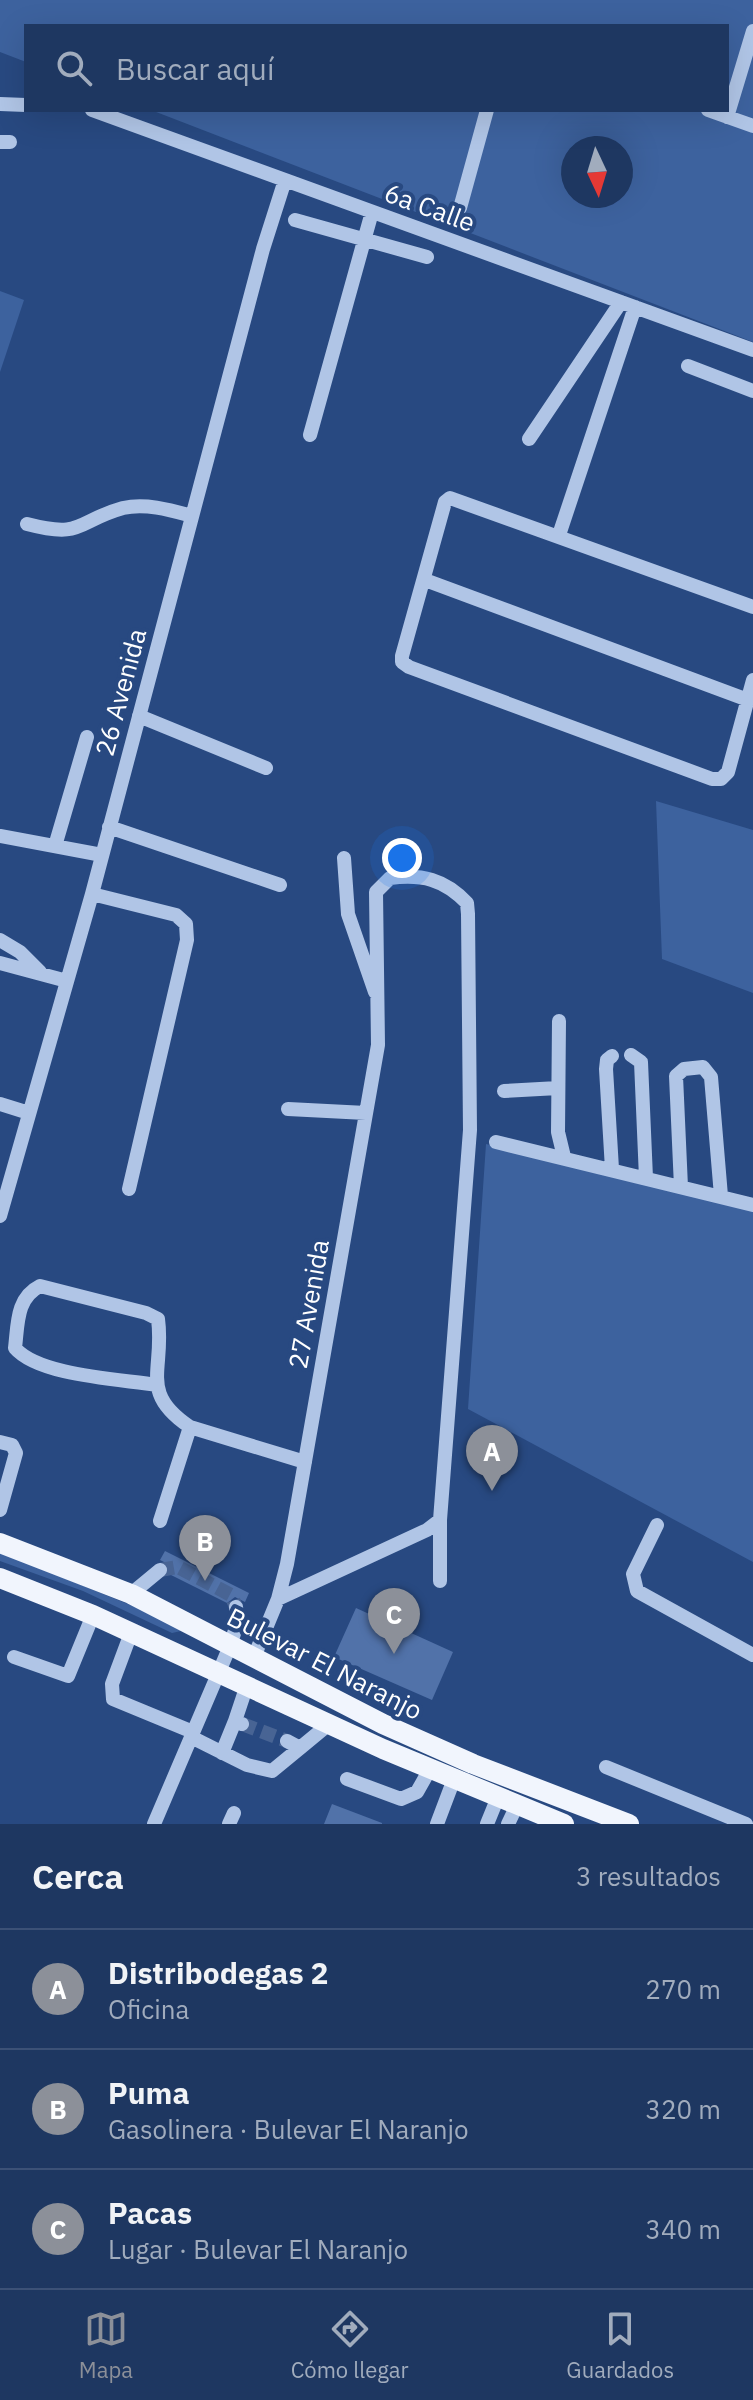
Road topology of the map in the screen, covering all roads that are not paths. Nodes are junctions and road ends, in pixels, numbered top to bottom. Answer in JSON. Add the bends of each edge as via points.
{"nodes":[{"id":1,"x":753,"y":31,"type":"edge"},
{"id":2,"x":0,"y":104,"type":"edge"},
{"id":3,"x":24,"y":105,"type":"edge"},
{"id":4,"x":729,"y":110,"type":"edge"},
{"id":5,"x":98,"y":112,"type":"edge"},
{"id":6,"x":486,"y":112,"type":"edge"},
{"id":7,"x":713,"y":112,"type":"edge"},
{"id":8,"x":729,"y":112,"type":"edge"},
{"id":9,"x":727,"y":117,"type":"junction"},
{"id":10,"x":753,"y":126,"type":"edge"},
{"id":11,"x":285,"y":180,"type":"junction"},
{"id":12,"x":460,"y":208,"type":"dead end"},
{"id":13,"x":372,"y":212,"type":"junction"},
{"id":14,"x":295,"y":220,"type":"dead end"},
{"id":15,"x":364,"y":239,"type":"junction"},
{"id":16,"x":427,"y":257,"type":"dead end"},
{"id":17,"x":628,"y":304,"type":"junction"},
{"id":18,"x":753,"y":350,"type":"edge"},
{"id":19,"x":688,"y":366,"type":"dead end"},
{"id":20,"x":753,"y":391,"type":"edge"},
{"id":21,"x":310,"y":435,"type":"dead end"},
{"id":22,"x":529,"y":439,"type":"dead end"},
{"id":23,"x":192,"y":516,"type":"junction"},
{"id":24,"x":27,"y":524,"type":"dead end"},
{"id":25,"x":559,"y":535,"type":"junction"},
{"id":26,"x":425,"y":580,"type":"junction"},
{"id":27,"x":753,"y":607,"type":"edge"},
{"id":28,"x":753,"y":680,"type":"edge"},
{"id":29,"x":748,"y":700,"type":"junction"},
{"id":30,"x":139,"y":716,"type":"junction"},
{"id":31,"x":87,"y":737,"type":"dead end"},
{"id":32,"x":266,"y":768,"type":"dead end"},
{"id":33,"x":109,"y":827,"type":"junction"},
{"id":34,"x":0,"y":836,"type":"edge"},
{"id":35,"x":55,"y":846,"type":"junction"},
{"id":36,"x":102,"y":855,"type":"junction"},
{"id":37,"x":344,"y":858,"type":"dead end"},
{"id":38,"x":280,"y":885,"type":"dead end"},
{"id":39,"x":92,"y":894,"type":"junction"},
{"id":40,"x":0,"y":940,"type":"edge"},
{"id":41,"x":0,"y":963,"type":"edge"},
{"id":42,"x":40,"y":972,"type":"junction"},
{"id":43,"x":67,"y":981,"type":"junction"},
{"id":44,"x":377,"y":995,"type":"junction"},
{"id":45,"x":559,"y":1021,"type":"dead end"},
{"id":46,"x":631,"y":1055,"type":"dead end"},
{"id":47,"x":612,"y":1056,"type":"dead end"},
{"id":48,"x":558,"y":1088,"type":"junction"},
{"id":49,"x":504,"y":1091,"type":"dead end"},
{"id":50,"x":0,"y":1104,"type":"edge"},
{"id":51,"x":288,"y":1109,"type":"dead end"},
{"id":52,"x":29,"y":1113,"type":"junction"},
{"id":53,"x":366,"y":1113,"type":"junction"},
{"id":54,"x":496,"y":1142,"type":"dead end"},
{"id":55,"x":564,"y":1157,"type":"junction"},
{"id":56,"x":612,"y":1169,"type":"junction"},
{"id":57,"x":646,"y":1178,"type":"junction"},
{"id":58,"x":681,"y":1187,"type":"junction"},
{"id":59,"x":129,"y":1189,"type":"dead end"},
{"id":60,"x":721,"y":1196,"type":"junction"},
{"id":61,"x":753,"y":1205,"type":"edge"},
{"id":62,"x":0,"y":1216,"type":"edge"},
{"id":63,"x":157,"y":1385,"type":"junction"},
{"id":64,"x":190,"y":1427,"type":"junction"},
{"id":65,"x":0,"y":1442,"type":"edge"},
{"id":66,"x":305,"y":1462,"type":"junction"},
{"id":67,"x":0,"y":1510,"type":"edge"},
{"id":68,"x":440,"y":1520,"type":"junction"},
{"id":69,"x":160,"y":1521,"type":"dead end"},
{"id":70,"x":657,"y":1525,"type":"dead end"},
{"id":71,"x":0,"y":1543,"type":"edge"},
{"id":72,"x":160,"y":1570,"type":"dead end"},
{"id":73,"x":0,"y":1578,"type":"edge"},
{"id":74,"x":440,"y":1581,"type":"dead end"},
{"id":75,"x":131,"y":1594,"type":"junction"},
{"id":76,"x":278,"y":1599,"type":"junction"},
{"id":77,"x":236,"y":1607,"type":"dead end"},
{"id":78,"x":93,"y":1615,"type":"junction"},
{"id":79,"x":131,"y":1633,"type":"junction"},
{"id":80,"x":230,"y":1646,"type":"junction"},
{"id":81,"x":753,"y":1655,"type":"edge"},
{"id":82,"x":14,"y":1657,"type":"dead end"},
{"id":83,"x":254,"y":1657,"type":"junction"},
{"id":84,"x":218,"y":1674,"type":"junction"},
{"id":85,"x":246,"y":1688,"type":"junction"},
{"id":86,"x":329,"y":1724,"type":"junction"},
{"id":87,"x":192,"y":1734,"type":"junction"},
{"id":88,"x":222,"y":1753,"type":"junction"},
{"id":89,"x":606,"y":1767,"type":"dead end"},
{"id":90,"x":430,"y":1769,"type":"junction"},
{"id":91,"x":347,"y":1779,"type":"dead end"},
{"id":92,"x":454,"y":1779,"type":"junction"},
{"id":93,"x":507,"y":1801,"type":"junction"},
{"id":94,"x":552,"y":1822,"type":"edge"},
{"id":95,"x":154,"y":1824,"type":"edge"},
{"id":96,"x":437,"y":1824,"type":"edge"},
{"id":97,"x":487,"y":1824,"type":"edge"},
{"id":98,"x":508,"y":1824,"type":"edge"},
{"id":99,"x":629,"y":1824,"type":"edge"},
{"id":100,"x":746,"y":1824,"type":"edge"}],
"edges":[{"from":1,"to":4,"type":"street"},
{"from":2,"to":3,"type":"street"},
{"from":5,"to":11,"type":"street","name":"6a Calle"},
{"from":6,"to":12,"type":"street"},
{"from":7,"to":9,"type":"street"},
{"from":8,"to":9,"type":"street"},
{"from":9,"to":10,"type":"street"},
{"from":11,"to":13,"type":"street","name":"6a Calle"},
{"from":11,"to":23,"type":"street","name":"26 Avenida"},
{"from":13,"to":15,"type":"street"},
{"from":13,"to":17,"type":"street","name":"6a Calle"},
{"from":14,"to":15,"type":"street"},
{"from":15,"to":16,"type":"street"},
{"from":15,"to":21,"type":"street"},
{"from":17,"to":18,"type":"street","name":"6a Calle"},
{"from":17,"to":22,"type":"street"},
{"from":17,"to":25,"type":"street"},
{"from":19,"to":20,"type":"street"},
{"from":23,"to":24,"type":"street","via":[[148,506],[124,508],[74,531]]},
{"from":23,"to":30,"type":"street","name":"26 Avenida"},
{"from":25,"to":26,"type":"street","via":[[450,498]]},
{"from":25,"to":27,"type":"street"},
{"from":26,"to":29,"type":"street"},
{"from":26,"to":29,"type":"street","via":[[402,656],[409,667],[712,779],[728,772]]},
{"from":28,"to":29,"type":"street"},
{"from":30,"to":32,"type":"street"},
{"from":30,"to":33,"type":"street","name":"26 Avenida"},
{"from":31,"to":35,"type":"street"},
{"from":33,"to":36,"type":"street","name":"26 Avenida"},
{"from":33,"to":38,"type":"street"},
{"from":34,"to":35,"type":"street"},
{"from":35,"to":36,"type":"street"},
{"from":36,"to":39,"type":"street","name":"26 Avenida"},
{"from":37,"to":44,"type":"street","via":[[348,914]]},
{"from":39,"to":43,"type":"street","name":"26 Avenida"},
{"from":39,"to":59,"type":"street","via":[[176,915],[186,924],[187,940]]},
{"from":40,"to":42,"type":"street"},
{"from":41,"to":42,"type":"street"},
{"from":42,"to":43,"type":"street"},
{"from":43,"to":52,"type":"street","name":"26 Avenida"},
{"from":44,"to":53,"type":"street","name":"27 Avenida","via":[[378,1045]]},
{"from":44,"to":68,"type":"street","name":"27 Avenida","via":[[376,892],[390,878],[413,875],[445,883],[467,903],[470,1130]]},
{"from":45,"to":48,"type":"street"},
{"from":46,"to":57,"type":"street","via":[[641,1062]]},
{"from":47,"to":56,"type":"street","via":[[606,1069]]},
{"from":48,"to":49,"type":"street"},
{"from":48,"to":55,"type":"street"},
{"from":50,"to":52,"type":"street"},
{"from":51,"to":53,"type":"street"},
{"from":52,"to":62,"type":"street","name":"26 Avenida"},
{"from":53,"to":66,"type":"street","name":"27 Avenida"},
{"from":54,"to":55,"type":"street"},
{"from":55,"to":56,"type":"street"},
{"from":56,"to":57,"type":"street"},
{"from":57,"to":58,"type":"street"},
{"from":58,"to":60,"type":"street"},
{"from":58,"to":60,"type":"street","via":[[676,1076],[684,1069],[703,1067],[711,1077]]},
{"from":60,"to":61,"type":"street"},
{"from":63,"to":63,"type":"street","via":[[158,1319],[40,1286],[27,1292],[15,1348],[23,1358]]},
{"from":63,"to":64,"type":"street","via":[[161,1402]]},
{"from":64,"to":66,"type":"street"},
{"from":64,"to":69,"type":"street"},
{"from":65,"to":67,"type":"street","via":[[12,1445],[16,1453]]},
{"from":66,"to":76,"type":"street","name":"27 Avenida"},
{"from":68,"to":74,"type":"street"},
{"from":68,"to":76,"type":"street"},
{"from":70,"to":81,"type":"street","via":[[633,1574],[637,1591]]},
{"from":71,"to":75,"type":"main road","name":"Bulevar El Naranjo"},
{"from":72,"to":75,"type":"street"},
{"from":73,"to":78,"type":"main road","name":"Bulevar El Naranjo"},
{"from":75,"to":80,"type":"main road","name":"Bulevar El Naranjo"},
{"from":76,"to":83,"type":"street","name":"27 Avenida"},
{"from":77,"to":80,"type":"street","via":[[238,1621]]},
{"from":78,"to":79,"type":"main road","name":"Bulevar El Naranjo"},
{"from":78,"to":82,"type":"street","via":[[68,1676]]},
{"from":79,"to":84,"type":"main road","name":"Bulevar El Naranjo"},
{"from":79,"to":87,"type":"street","via":[[112,1684],[113,1699]]},
{"from":80,"to":83,"type":"main road","name":"Bulevar El Naranjo"},
{"from":80,"to":84,"type":"street"},
{"from":83,"to":99,"type":"main road","name":"Bulevar El Naranjo","via":[[383,1724]]},
{"from":84,"to":85,"type":"main road","name":"Bulevar El Naranjo"},
{"from":84,"to":87,"type":"street"},
{"from":85,"to":86,"type":"main road","name":"Bulevar El Naranjo"},
{"from":85,"to":88,"type":"street","via":[[239,1722]]},
{"from":86,"to":88,"type":"street","via":[[293,1744],[272,1771]]},
{"from":86,"to":90,"type":"main road","name":"Bulevar El Naranjo"},
{"from":87,"to":88,"type":"street"},
{"from":87,"to":95,"type":"street"},
{"from":89,"to":100,"type":"street"},
{"from":90,"to":91,"type":"street","via":[[417,1792],[401,1799]]},
{"from":90,"to":92,"type":"main road","name":"Bulevar El Naranjo"},
{"from":92,"to":93,"type":"main road","name":"Bulevar El Naranjo"},
{"from":92,"to":96,"type":"street"},
{"from":93,"to":94,"type":"main road","name":"Bulevar El Naranjo"},
{"from":93,"to":97,"type":"street"},
{"from":93,"to":98,"type":"street"}]}
